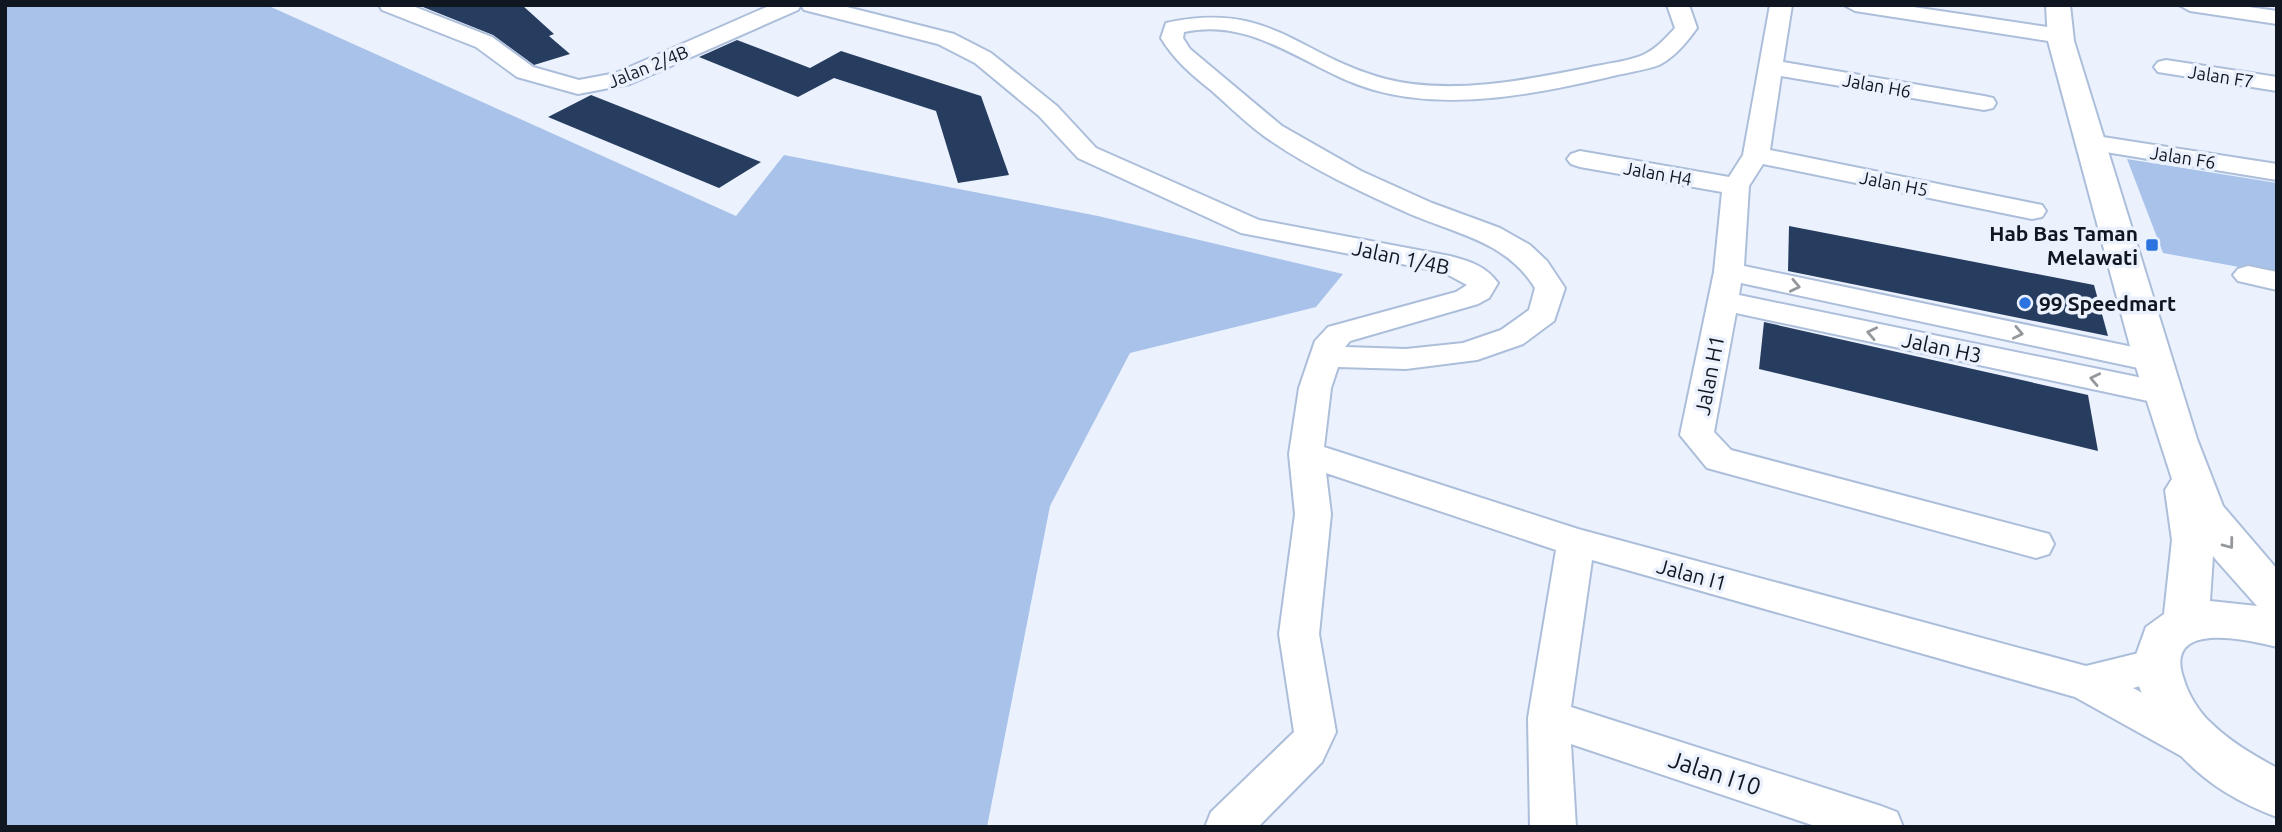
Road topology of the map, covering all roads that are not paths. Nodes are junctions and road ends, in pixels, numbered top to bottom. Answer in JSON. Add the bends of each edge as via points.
{"nodes":[{"id":1,"x":390,"y":5,"type":"edge"},
{"id":2,"x":790,"y":5,"type":"edge"},
{"id":3,"x":812,"y":5,"type":"edge"},
{"id":4,"x":1678,"y":5,"type":"edge"},
{"id":5,"x":1781,"y":5,"type":"edge"},
{"id":6,"x":1855,"y":5,"type":"edge"},
{"id":7,"x":2190,"y":5,"type":"edge"},
{"id":8,"x":858,"y":9,"type":"edge"},
{"id":9,"x":2277,"y":18,"type":"edge"},
{"id":10,"x":2059,"y":21,"type":"edge"},
{"id":11,"x":1771,"y":67,"type":"junction"},
{"id":12,"x":2166,"y":67,"type":"dead end"},
{"id":13,"x":2277,"y":85,"type":"edge"},
{"id":14,"x":1984,"y":103,"type":"dead end"},
{"id":15,"x":2090,"y":142,"type":"junction"},
{"id":16,"x":1756,"y":155,"type":"junction"},
{"id":17,"x":1580,"y":159,"type":"dead end"},
{"id":18,"x":2277,"y":172,"type":"edge"},
{"id":19,"x":1736,"y":186,"type":"junction"},
{"id":20,"x":2032,"y":211,"type":"dead end"},
{"id":21,"x":1726,"y":287,"type":"junction"},
{"id":22,"x":1328,"y":357,"type":"junction"},
{"id":23,"x":2152,"y":361,"type":"junction"},
{"id":24,"x":2162,"y":393,"type":"junction"},
{"id":25,"x":2177,"y":439,"type":"junction"},
{"id":26,"x":1306,"y":454,"type":"junction"},
{"id":27,"x":1576,"y":542,"type":"junction"},
{"id":28,"x":2036,"y":544,"type":"dead end"},
{"id":29,"x":2277,"y":598,"type":"edge"},
{"id":30,"x":2186,"y":624,"type":"junction"},
{"id":31,"x":2277,"y":629,"type":"edge"},
{"id":32,"x":2155,"y":666,"type":"junction"},
{"id":33,"x":2086,"y":683,"type":"junction"},
{"id":34,"x":1549,"y":718,"type":"junction"},
{"id":35,"x":2220,"y":759,"type":"junction"},
{"id":36,"x":2277,"y":794,"type":"edge"},
{"id":37,"x":2277,"y":816,"type":"edge"},
{"id":38,"x":1227,"y":827,"type":"edge"},
{"id":39,"x":1553,"y":827,"type":"edge"},
{"id":40,"x":1881,"y":827,"type":"edge"}],
"edges":[{"from":1,"to":2,"type":"street","name":"Jalan 2/4B","via":[[484,41],[525,72],[578,88],[622,79]]},
{"from":3,"to":8,"type":"street","name":"Jalan 1/4B"},
{"from":4,"to":22,"type":"street","via":[[1686,28],[1650,60],[1540,84],[1490,89],[1407,89],[1380,84],[1332,62],[1256,16],[1213,12],[1189,18],[1174,28],[1172,38],[1181,53],[1273,131],[1352,177],[1520,251],[1550,288],[1543,314],[1512,337],[1466,352],[1406,359]]},
{"from":5,"to":11,"type":"street","name":"Jalan H1"},
{"from":6,"to":10,"type":"street"},
{"from":7,"to":9,"type":"street"},
{"from":8,"to":22,"type":"street","name":"Jalan 1/4B","via":[[946,39],[984,58],[1048,111],[1087,153],[1203,208],[1251,227],[1450,265],[1483,283],[1479,292],[1457,302],[1339,334],[1331,341]]},
{"from":10,"to":15,"type":"main road"},
{"from":11,"to":14,"type":"street","name":"Jalan H6"},
{"from":11,"to":16,"type":"street","name":"Jalan H1"},
{"from":12,"to":13,"type":"street","name":"Jalan F7"},
{"from":15,"to":18,"type":"street","name":"Jalan F6"},
{"from":15,"to":23,"type":"main road"},
{"from":16,"to":19,"type":"street","name":"Jalan H1"},
{"from":16,"to":20,"type":"street","name":"Jalan H5"},
{"from":17,"to":19,"type":"street","name":"Jalan H4"},
{"from":19,"to":21,"type":"street","name":"Jalan H1"},
{"from":21,"to":23,"type":"street","name":"Jalan H3","one_way":true},
{"from":24,"to":21,"type":"street","name":"Jalan H3","one_way":true},
{"from":21,"to":28,"type":"street","name":"Jalan H1","via":[[1697,435],[1719,459]]},
{"from":22,"to":26,"type":"street","name":"Jalan 1/4B","via":[[1315,388]]},
{"from":23,"to":24,"type":"main road"},
{"from":24,"to":25,"type":"main road"},
{"from":25,"to":29,"type":"main road","one_way":true,"via":[[2205,512]]},
{"from":25,"to":30,"type":"main road","via":[[2193,540]]},
{"from":26,"to":27,"type":"street"},
{"from":26,"to":38,"type":"street","name":"Jalan 1/4B","via":[[1313,514],[1299,634],[1315,732],[1307,749]]},
{"from":27,"to":33,"type":"street","name":"Jalan I1"},
{"from":27,"to":34,"type":"street"},
{"from":30,"to":31,"type":"main road","via":[[2217,619]]},
{"from":30,"to":32,"type":"main road","via":[[2162,640]]},
{"from":32,"to":33,"type":"street","name":"Jalan I1"},
{"from":32,"to":35,"type":"main road","via":[[2182,723]]},
{"from":33,"to":35,"type":"street","name":"Jalan I1"},
{"from":34,"to":39,"type":"street"},
{"from":34,"to":40,"type":"street","name":"Jalan I10"},
{"from":35,"to":36,"type":"main road"},
{"from":35,"to":37,"type":"main road"}]}
